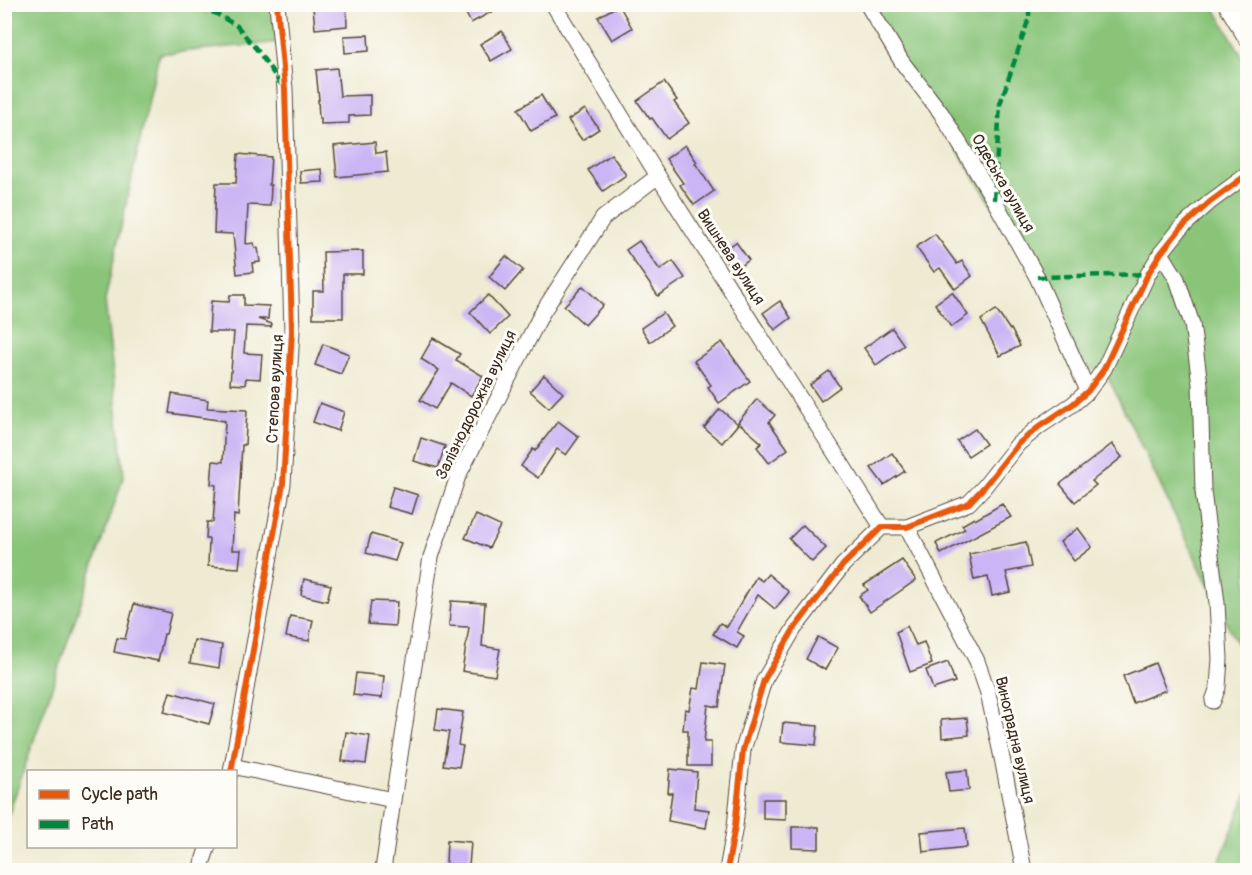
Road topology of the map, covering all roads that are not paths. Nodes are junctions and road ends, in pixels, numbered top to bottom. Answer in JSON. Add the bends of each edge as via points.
{"nodes":[{"id":1,"x":277,"y":4,"type":"edge"},
{"id":2,"x":554,"y":4,"type":"edge"},
{"id":3,"x":867,"y":4,"type":"edge"},
{"id":4,"x":1229,"y":4,"type":"edge"},
{"id":5,"x":1248,"y":36,"type":"edge"},
{"id":6,"x":1248,"y":174,"type":"edge"},
{"id":7,"x":658,"y":176,"type":"junction"},
{"id":8,"x":1161,"y":253,"type":"junction"},
{"id":9,"x":1088,"y":392,"type":"junction"},
{"id":10,"x":907,"y":526,"type":"junction"},
{"id":11,"x":882,"y":527,"type":"junction"},
{"id":12,"x":1213,"y":701,"type":"dead end"},
{"id":13,"x":232,"y":769,"type":"edge"},
{"id":14,"x":393,"y":800,"type":"junction"},
{"id":15,"x":206,"y":848,"type":"edge"},
{"id":16,"x":200,"y":870,"type":"edge"},
{"id":17,"x":383,"y":870,"type":"edge"},
{"id":18,"x":727,"y":870,"type":"edge"},
{"id":19,"x":1024,"y":870,"type":"edge"}],
"edges":[{"from":1,"to":13,"type":"street","name":"Степова вулиця","via":[[285,89],[292,331],[283,484]]},
{"from":2,"to":7,"type":"street","name":"Вишнева вулиця"},
{"from":3,"to":9,"type":"street","name":"Одеська вулиця","via":[[994,200],[1037,277]]},
{"from":4,"to":5,"type":"street"},
{"from":6,"to":8,"type":"street","via":[[1181,228]]},
{"from":7,"to":11,"type":"street","name":"Вишнева вулиця"},
{"from":7,"to":14,"type":"street","name":"Залізнодорожна вулиця","via":[[603,218],[542,313],[458,476],[431,557]]},
{"from":8,"to":9,"type":"street","via":[[1104,369]]},
{"from":8,"to":12,"type":"street","via":[[1177,279],[1192,324],[1200,384],[1203,491],[1220,659]]},
{"from":9,"to":10,"type":"street","via":[[1018,444],[969,503]]},
{"from":10,"to":11,"type":"street"},
{"from":10,"to":19,"type":"street","name":"Виноградна вулиця","via":[[977,661],[1002,758]]},
{"from":11,"to":18,"type":"street","via":[[843,565],[794,629],[764,680],[743,750]]},
{"from":13,"to":14,"type":"street"},
{"from":14,"to":17,"type":"street","name":"Залізнодорожна вулиця"},
{"from":15,"to":16,"type":"street"}]}
